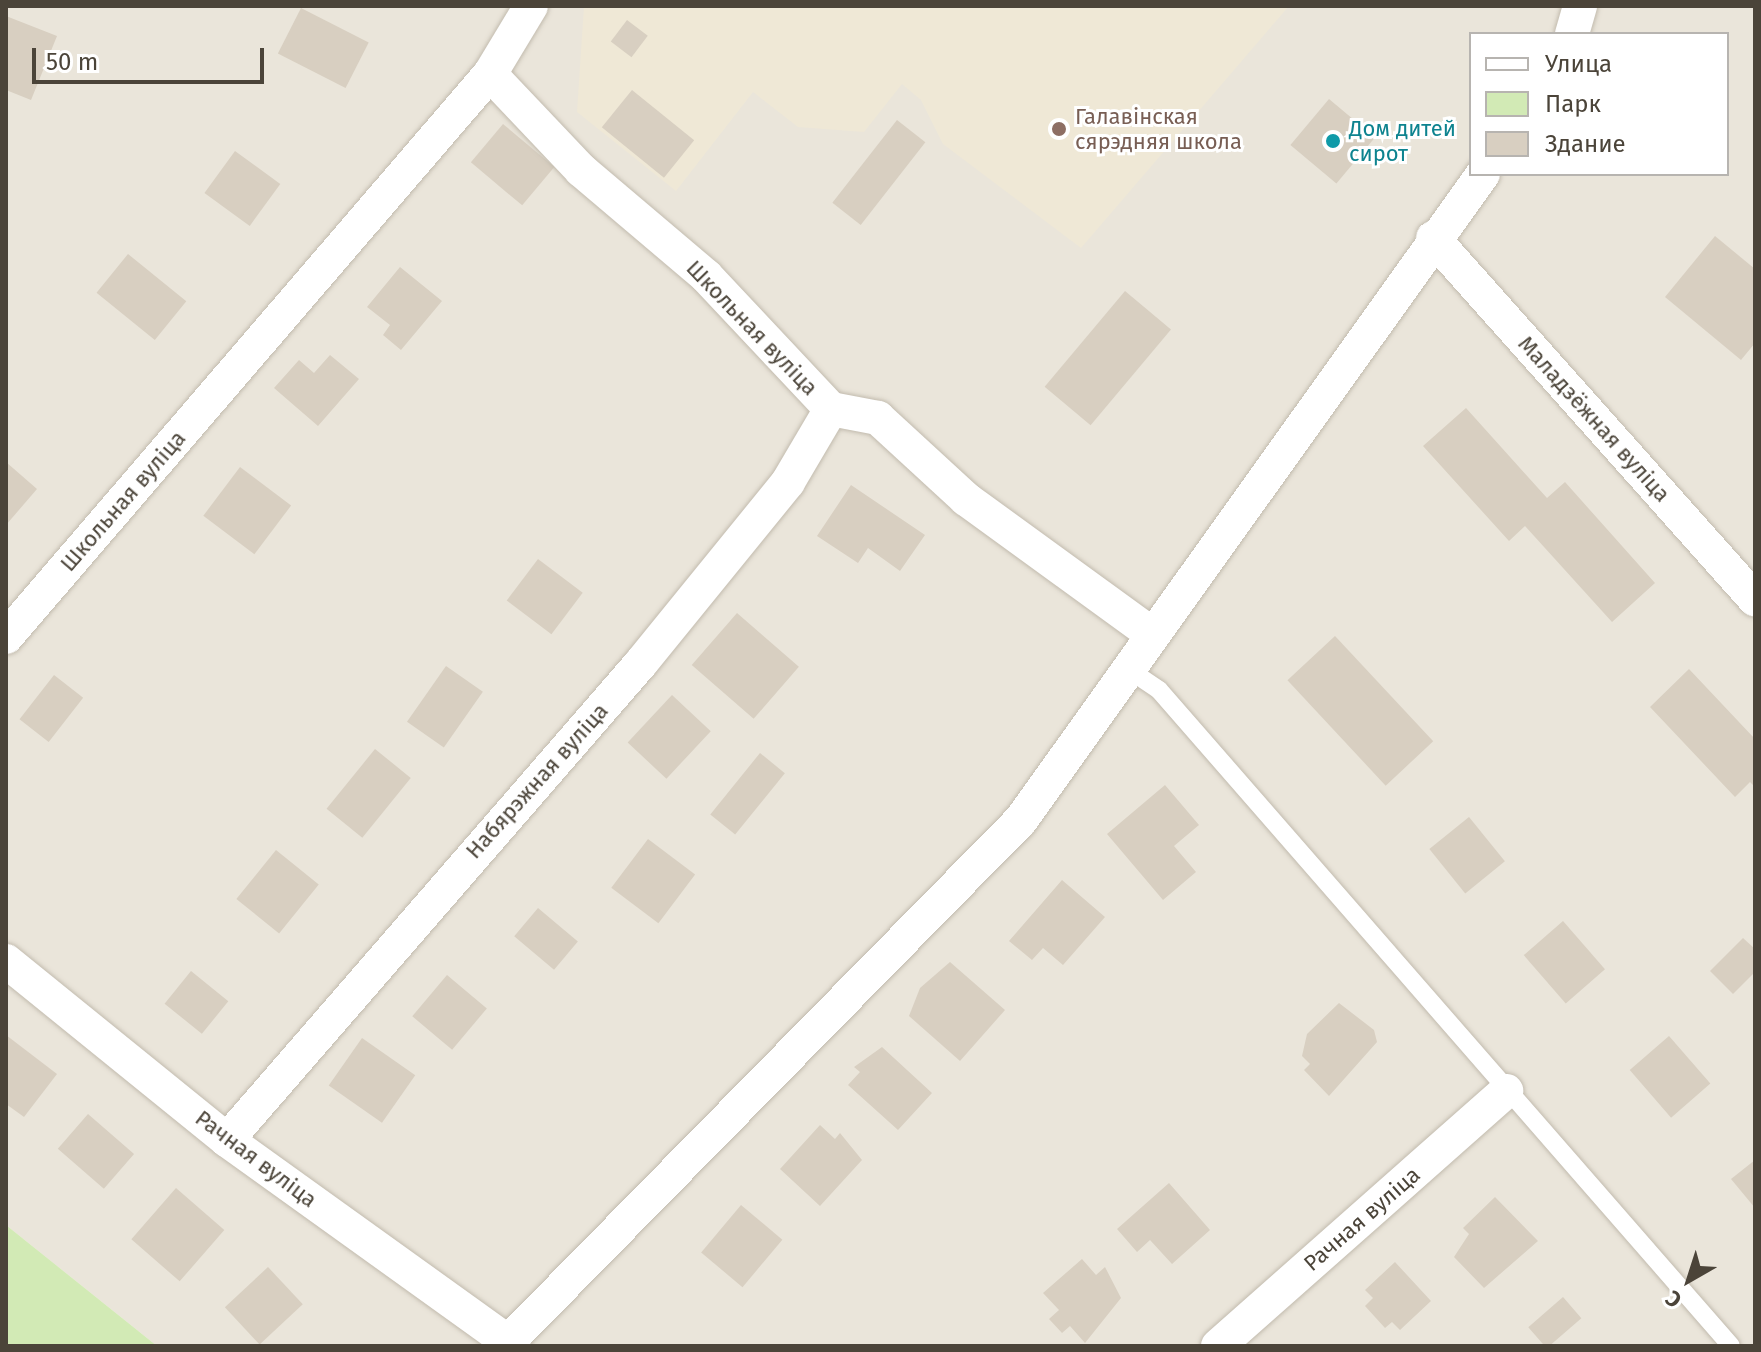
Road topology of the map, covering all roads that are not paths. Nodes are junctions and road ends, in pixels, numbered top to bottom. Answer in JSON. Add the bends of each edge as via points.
{"nodes":[{"id":1,"x":531,"y":6,"type":"edge"},
{"id":2,"x":1580,"y":6,"type":"edge"},
{"id":3,"x":1573,"y":32,"type":"edge"},
{"id":4,"x":490,"y":74,"type":"junction"},
{"id":5,"x":1481,"y":176,"type":"edge"},
{"id":6,"x":1433,"y":238,"type":"junction"},
{"id":7,"x":831,"y":409,"type":"junction"},
{"id":8,"x":1755,"y":599,"type":"edge"},
{"id":9,"x":1152,"y":634,"type":"junction"},
{"id":10,"x":6,"y":637,"type":"edge"},
{"id":11,"x":1128,"y":669,"type":"junction"},
{"id":12,"x":6,"y":961,"type":"edge"},
{"id":13,"x":1506,"y":1091,"type":"junction"},
{"id":14,"x":227,"y":1140,"type":"junction"},
{"id":15,"x":511,"y":1344,"type":"edge"},
{"id":16,"x":1218,"y":1346,"type":"edge"},
{"id":17,"x":1731,"y":1346,"type":"edge"}],
"edges":[{"from":1,"to":4,"type":"street","name":"Школьная вуліца"},
{"from":2,"to":3,"type":"street"},
{"from":4,"to":7,"type":"street","name":"Школьная вуліца","via":[[581,170],[706,276]]},
{"from":4,"to":10,"type":"street","name":"Школьная вуліца"},
{"from":5,"to":6,"type":"street"},
{"from":6,"to":8,"type":"street","name":"Маладзёжная вуліца"},
{"from":6,"to":9,"type":"street"},
{"from":7,"to":9,"type":"street","name":"Школьная вуліца","via":[[878,418],[966,499]]},
{"from":7,"to":14,"type":"street","name":"Набярэжная вуліца","via":[[788,482],[641,663]]},
{"from":9,"to":11,"type":"street"},
{"from":11,"to":13,"type":"lane","via":[[1159,690]]},
{"from":11,"to":15,"type":"street","via":[[1021,820]]},
{"from":12,"to":14,"type":"street","name":"Рачная вуліца"},
{"from":13,"to":16,"type":"street","name":"Рачная вуліца"},
{"from":13,"to":17,"type":"lane"},
{"from":14,"to":15,"type":"street","name":"Рачная вуліца"}]}
